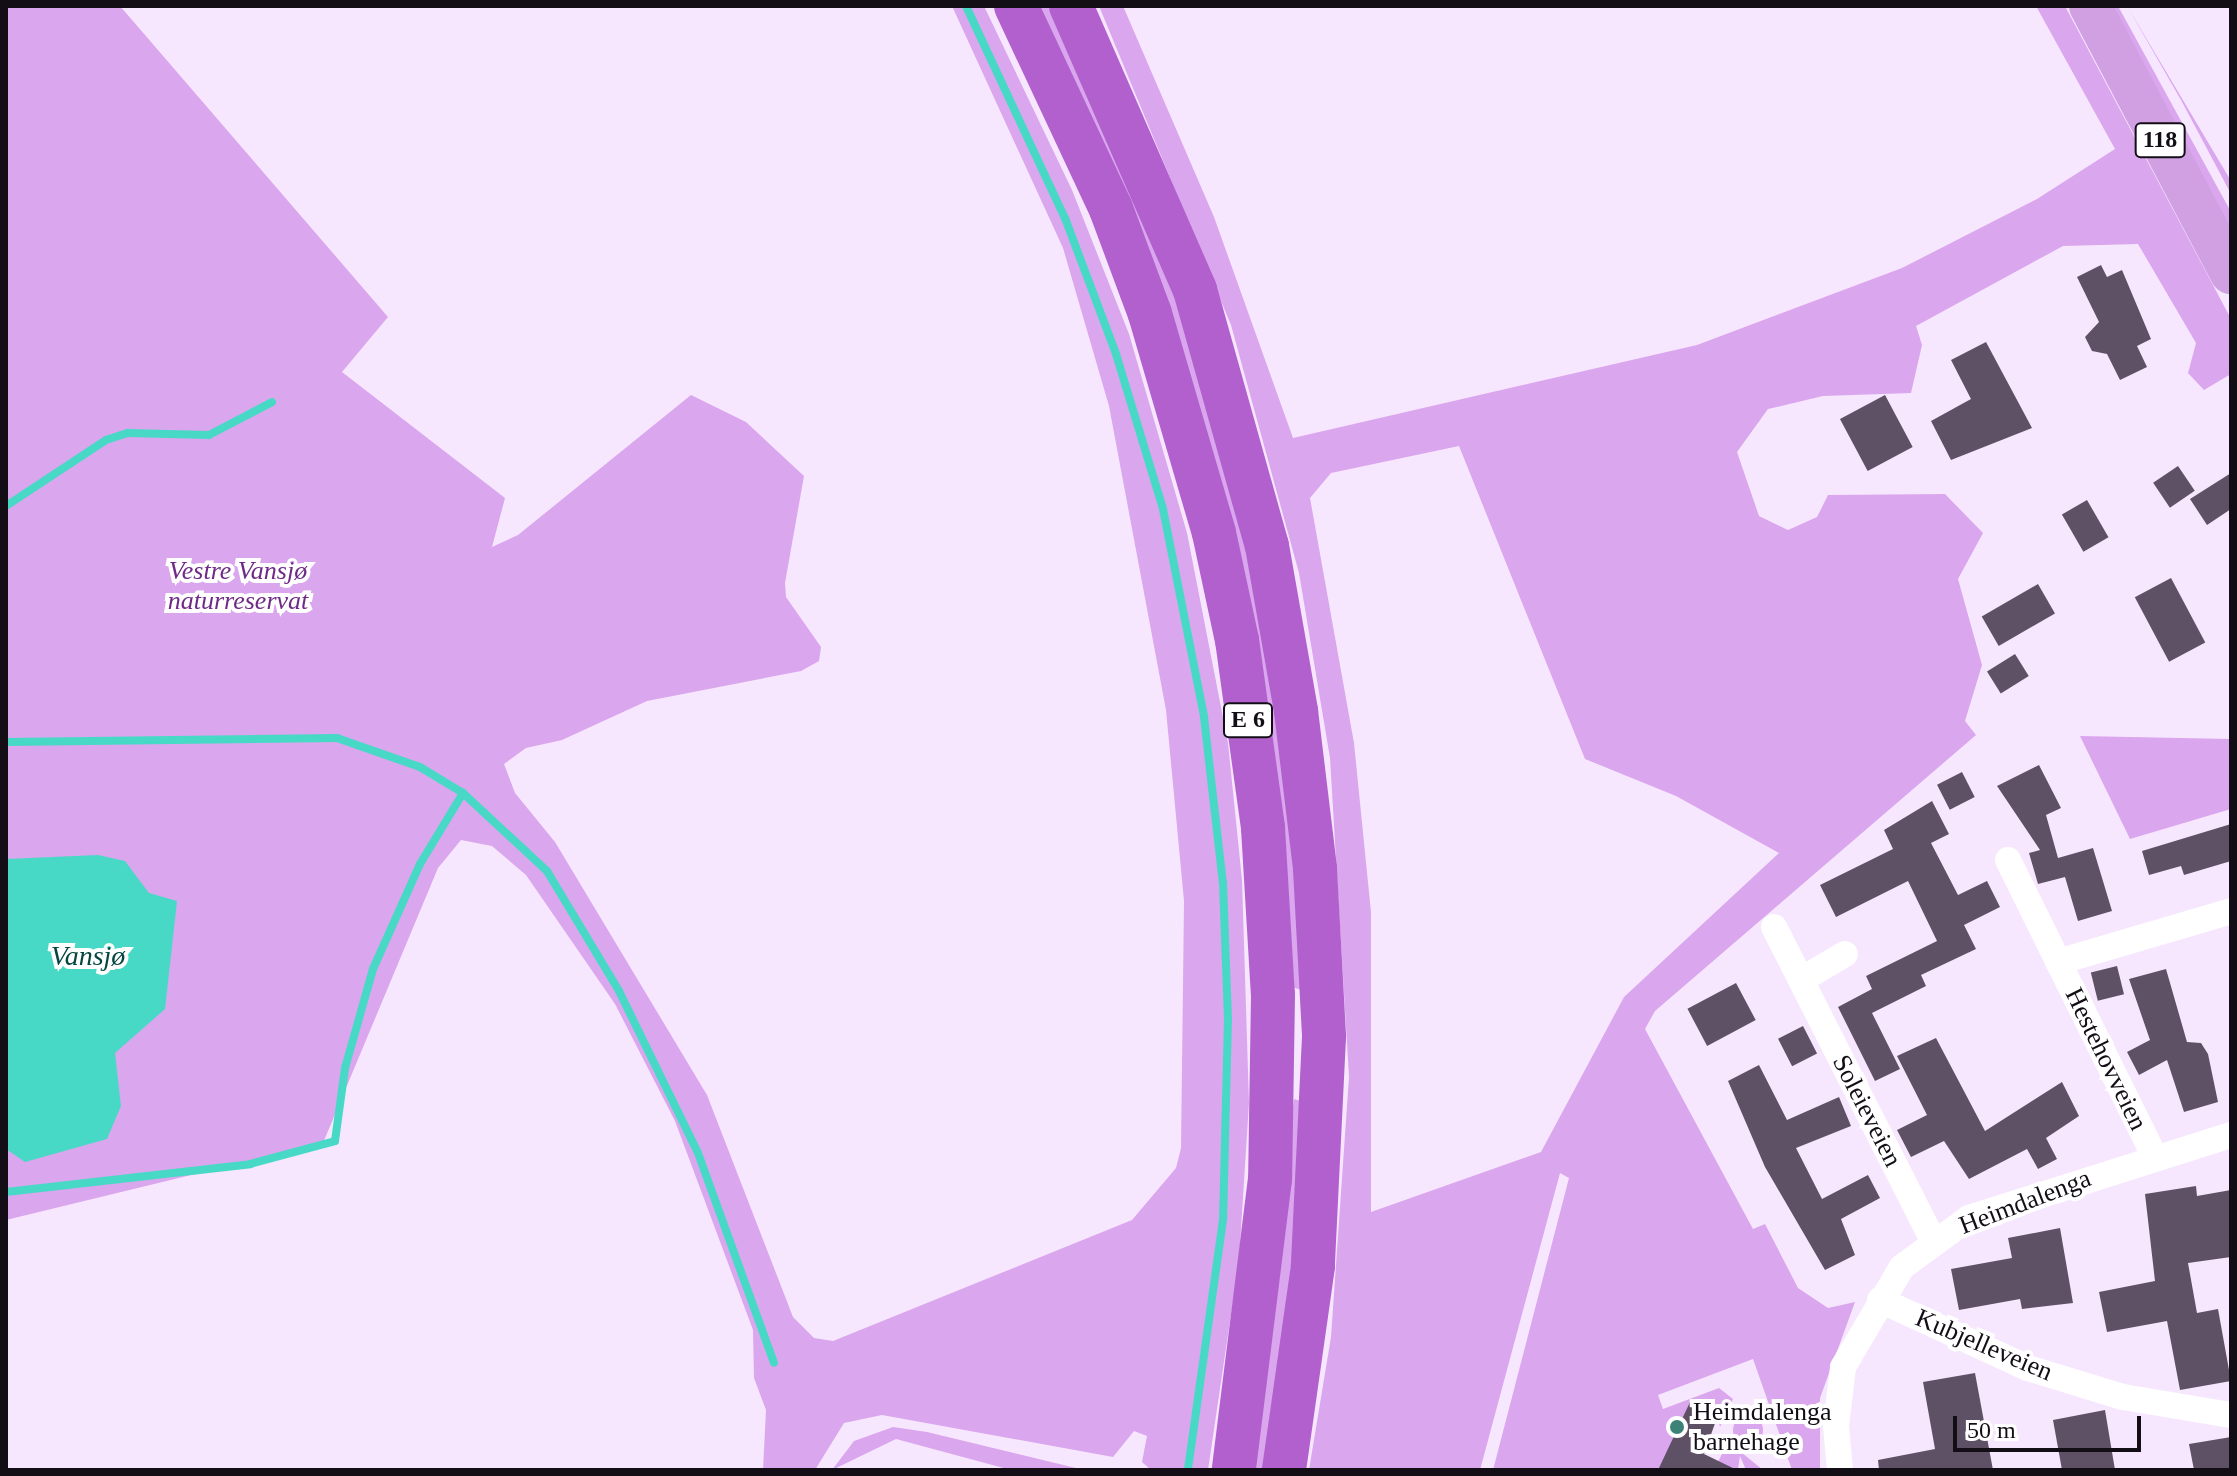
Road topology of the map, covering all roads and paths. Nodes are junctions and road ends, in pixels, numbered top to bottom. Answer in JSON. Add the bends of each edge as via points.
{"nodes":[{"id":1,"x":1016,"y":6,"type":"edge"},
{"id":2,"x":1071,"y":6,"type":"edge"},
{"id":3,"x":2090,"y":6,"type":"edge"},
{"id":4,"x":2231,"y":273,"type":"edge"},
{"id":5,"x":2008,"y":860,"type":"dead end"},
{"id":6,"x":2231,"y":911,"type":"edge"},
{"id":7,"x":1774,"y":927,"type":"dead end"},
{"id":8,"x":1845,"y":954,"type":"dead end"},
{"id":9,"x":2058,"y":962,"type":"junction"},
{"id":10,"x":1801,"y":980,"type":"junction"},
{"id":11,"x":2231,"y":1135,"type":"edge"},
{"id":12,"x":2154,"y":1156,"type":"junction"},
{"id":13,"x":1933,"y":1241,"type":"junction"},
{"id":14,"x":1880,"y":1300,"type":"junction"},
{"id":15,"x":2231,"y":1415,"type":"edge"},
{"id":16,"x":1234,"y":1470,"type":"edge"},
{"id":17,"x":1284,"y":1470,"type":"edge"},
{"id":18,"x":1840,"y":1470,"type":"edge"}],
"edges":[{"from":1,"to":16,"type":"highway","number":"E 6","via":[[1111,209],[1150,314],[1214,533],[1239,656],[1263,828],[1273,995],[1270,1179]]},
{"from":2,"to":17,"type":"highway","number":"E 6","via":[[1195,290],[1267,546],[1296,711],[1315,869],[1324,1037],[1313,1266]]},
{"from":3,"to":4,"type":"main road","number":"118"},
{"from":5,"to":9,"type":"street","name":"Hestehovveien"},
{"from":6,"to":9,"type":"street","name":"Hestehovveien"},
{"from":7,"to":10,"type":"street","name":"Soleieveien"},
{"from":8,"to":10,"type":"street"},
{"from":9,"to":12,"type":"street","name":"Hestehovveien"},
{"from":10,"to":13,"type":"street","name":"Soleieveien"},
{"from":11,"to":12,"type":"street","name":"Heimdalenga"},
{"from":12,"to":13,"type":"street","name":"Heimdalenga","via":[[1969,1218]]},
{"from":13,"to":14,"type":"street","name":"Heimdalenga"},
{"from":14,"to":15,"type":"street","name":"Kubjelleveien","via":[[2028,1368],[2123,1397]]},
{"from":14,"to":18,"type":"street","name":"Heimdalenga","via":[[1843,1367],[1836,1426]]}]}
